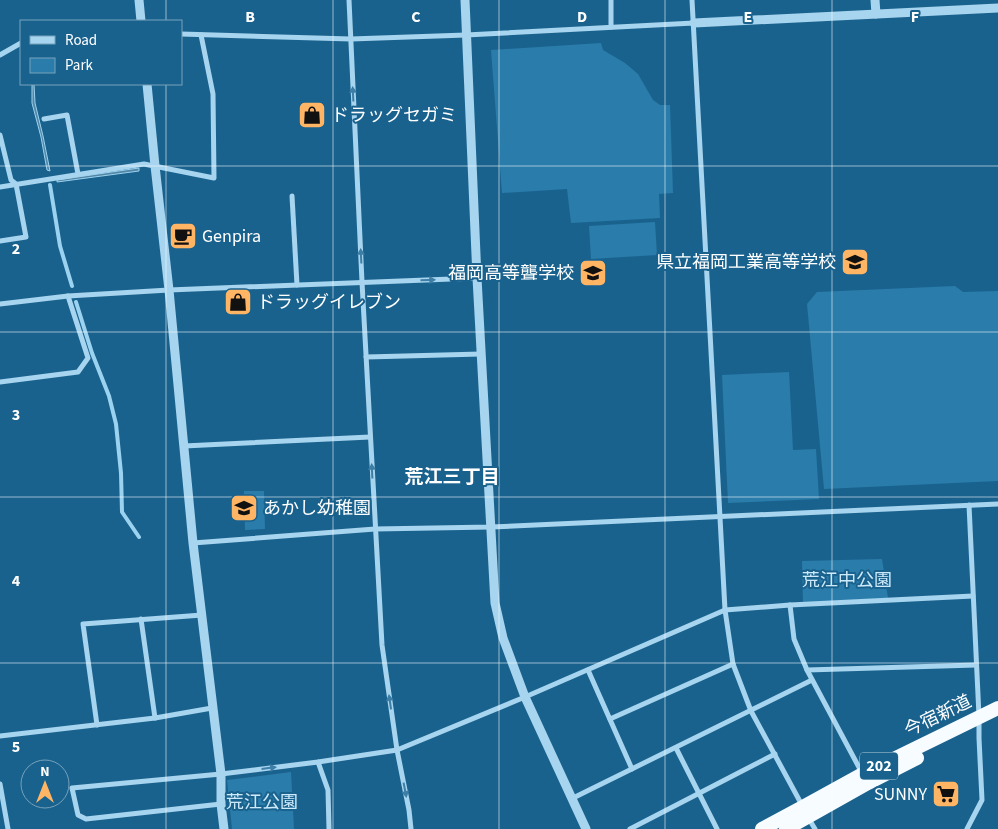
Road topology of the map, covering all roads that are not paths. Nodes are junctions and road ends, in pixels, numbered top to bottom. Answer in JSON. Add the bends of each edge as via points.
{"nodes":[{"id":1,"x":140,"y":0,"type":"edge"},
{"id":2,"x":349,"y":0,"type":"edge"},
{"id":3,"x":465,"y":0,"type":"edge"},
{"id":4,"x":611,"y":0,"type":"edge"},
{"id":5,"x":692,"y":0,"type":"edge"},
{"id":6,"x":875,"y":0,"type":"edge"},
{"id":7,"x":998,"y":8,"type":"edge"},
{"id":8,"x":876,"y":14,"type":"junction"},
{"id":9,"x":141,"y":20,"type":"edge"},
{"id":10,"x":694,"y":23,"type":"junction"},
{"id":11,"x":611,"y":28,"type":"junction"},
{"id":12,"x":182,"y":34,"type":"edge"},
{"id":13,"x":201,"y":35,"type":"junction"},
{"id":14,"x":466,"y":35,"type":"junction"},
{"id":15,"x":350,"y":39,"type":"junction"},
{"id":16,"x":20,"y":44,"type":"edge"},
{"id":17,"x":0,"y":55,"type":"edge"},
{"id":18,"x":147,"y":85,"type":"edge"},
{"id":19,"x":44,"y":119,"type":"dead end"},
{"id":20,"x":0,"y":134,"type":"edge"},
{"id":21,"x":155,"y":166,"type":"junction"},
{"id":22,"x":78,"y":174,"type":"junction"},
{"id":23,"x":16,"y":184,"type":"junction"},
{"id":24,"x":0,"y":187,"type":"edge"},
{"id":25,"x":292,"y":196,"type":"dead end"},
{"id":26,"x":0,"y":241,"type":"edge"},
{"id":27,"x":477,"y":278,"type":"junction"},
{"id":28,"x":362,"y":282,"type":"junction"},
{"id":29,"x":297,"y":285,"type":"junction"},
{"id":30,"x":169,"y":290,"type":"junction"},
{"id":31,"x":68,"y":296,"type":"junction"},
{"id":32,"x":0,"y":304,"type":"edge"},
{"id":33,"x":481,"y":354,"type":"junction"},
{"id":34,"x":366,"y":357,"type":"junction"},
{"id":35,"x":0,"y":382,"type":"edge"},
{"id":36,"x":370,"y":437,"type":"junction"},
{"id":37,"x":184,"y":446,"type":"junction"},
{"id":38,"x":998,"y":504,"type":"edge"},
{"id":39,"x":969,"y":505,"type":"junction"},
{"id":40,"x":719,"y":517,"type":"junction"},
{"id":41,"x":491,"y":527,"type":"junction"},
{"id":42,"x":375,"y":529,"type":"junction"},
{"id":43,"x":193,"y":543,"type":"junction"},
{"id":44,"x":973,"y":596,"type":"junction"},
{"id":45,"x":790,"y":605,"type":"junction"},
{"id":46,"x":725,"y":610,"type":"junction"},
{"id":47,"x":202,"y":615,"type":"junction"},
{"id":48,"x":141,"y":619,"type":"junction"},
{"id":49,"x":733,"y":664,"type":"junction"},
{"id":50,"x":976,"y":665,"type":"junction"},
{"id":51,"x":588,"y":670,"type":"junction"},
{"id":52,"x":807,"y":670,"type":"junction"},
{"id":53,"x":812,"y":680,"type":"junction"},
{"id":54,"x":525,"y":697,"type":"junction"},
{"id":55,"x":212,"y":708,"type":"junction"},
{"id":56,"x":998,"y":708,"type":"edge"},
{"id":57,"x":751,"y":711,"type":"junction"},
{"id":58,"x":998,"y":717,"type":"edge"},
{"id":59,"x":155,"y":718,"type":"junction"},
{"id":60,"x":610,"y":720,"type":"junction"},
{"id":61,"x":979,"y":721,"type":"junction"},
{"id":62,"x":97,"y":725,"type":"junction"},
{"id":63,"x":0,"y":736,"type":"edge"},
{"id":64,"x":676,"y":748,"type":"junction"},
{"id":65,"x":397,"y":750,"type":"junction"},
{"id":66,"x":775,"y":754,"type":"junction"},
{"id":67,"x":318,"y":762,"type":"junction"},
{"id":68,"x":632,"y":769,"type":"junction"},
{"id":69,"x":221,"y":774,"type":"junction"},
{"id":70,"x":863,"y":774,"type":"junction"},
{"id":71,"x":0,"y":784,"type":"edge"},
{"id":72,"x":699,"y":794,"type":"junction"},
{"id":73,"x":572,"y":799,"type":"junction"},
{"id":74,"x":221,"y":804,"type":"junction"},
{"id":75,"x":809,"y":818,"type":"edge"},
{"id":76,"x":8,"y":829,"type":"edge"},
{"id":77,"x":224,"y":829,"type":"edge"},
{"id":78,"x":329,"y":829,"type":"edge"},
{"id":79,"x":411,"y":829,"type":"edge"},
{"id":80,"x":586,"y":829,"type":"edge"},
{"id":81,"x":630,"y":829,"type":"edge"},
{"id":82,"x":716,"y":829,"type":"edge"},
{"id":83,"x":762,"y":829,"type":"edge"},
{"id":84,"x":786,"y":829,"type":"edge"},
{"id":85,"x":967,"y":829,"type":"edge"}],
"edges":[{"from":1,"to":9,"type":"street"},
{"from":2,"to":15,"type":"street"},
{"from":3,"to":14,"type":"street"},
{"from":4,"to":11,"type":"street"},
{"from":5,"to":10,"type":"street"},
{"from":6,"to":8,"type":"street"},
{"from":7,"to":8,"type":"street"},
{"from":8,"to":10,"type":"street"},
{"from":10,"to":11,"type":"street"},
{"from":10,"to":40,"type":"street"},
{"from":11,"to":14,"type":"street"},
{"from":12,"to":13,"type":"street"},
{"from":13,"to":15,"type":"street"},
{"from":13,"to":21,"type":"street","via":[[213,94],[214,178]]},
{"from":14,"to":15,"type":"street"},
{"from":14,"to":27,"type":"street"},
{"from":28,"to":15,"type":"street","one_way":true},
{"from":16,"to":17,"type":"street"},
{"from":18,"to":21,"type":"street"},
{"from":19,"to":22,"type":"street","via":[[66,115]]},
{"from":20,"to":23,"type":"street","via":[[11,180]]},
{"from":21,"to":22,"type":"street","via":[[144,164]]},
{"from":21,"to":30,"type":"street"},
{"from":22,"to":23,"type":"street"},
{"from":23,"to":24,"type":"street"},
{"from":23,"to":26,"type":"street","via":[[26,237]]},
{"from":25,"to":29,"type":"street"},
{"from":28,"to":27,"type":"street","one_way":true},
{"from":27,"to":33,"type":"street"},
{"from":28,"to":29,"type":"street"},
{"from":28,"to":34,"type":"street"},
{"from":29,"to":30,"type":"street"},
{"from":30,"to":31,"type":"street"},
{"from":30,"to":37,"type":"street"},
{"from":31,"to":32,"type":"street"},
{"from":31,"to":35,"type":"street","via":[[88,358],[78,372]]},
{"from":33,"to":34,"type":"street"},
{"from":33,"to":41,"type":"street"},
{"from":34,"to":36,"type":"street"},
{"from":36,"to":37,"type":"street"},
{"from":42,"to":36,"type":"street","one_way":true},
{"from":37,"to":43,"type":"street"},
{"from":38,"to":39,"type":"street"},
{"from":39,"to":40,"type":"street"},
{"from":39,"to":44,"type":"street"},
{"from":40,"to":41,"type":"street"},
{"from":40,"to":46,"type":"street"},
{"from":41,"to":42,"type":"street"},
{"from":41,"to":54,"type":"street","via":[[495,602],[503,638]]},
{"from":42,"to":43,"type":"street"},
{"from":65,"to":42,"type":"street","one_way":true,"via":[[382,645]]},
{"from":43,"to":47,"type":"street"},
{"from":44,"to":45,"type":"street"},
{"from":44,"to":50,"type":"street"},
{"from":45,"to":46,"type":"street"},
{"from":45,"to":52,"type":"street","via":[[794,639]]},
{"from":46,"to":49,"type":"street"},
{"from":46,"to":51,"type":"street"},
{"from":47,"to":48,"type":"street"},
{"from":47,"to":55,"type":"street"},
{"from":48,"to":59,"type":"street"},
{"from":48,"to":62,"type":"street","via":[[83,624]]},
{"from":49,"to":57,"type":"street"},
{"from":49,"to":60,"type":"street"},
{"from":50,"to":52,"type":"street"},
{"from":50,"to":61,"type":"street"},
{"from":51,"to":54,"type":"street"},
{"from":51,"to":60,"type":"street"},
{"from":52,"to":53,"type":"street"},
{"from":53,"to":57,"type":"street"},
{"from":53,"to":70,"type":"street"},
{"from":54,"to":65,"type":"street"},
{"from":54,"to":73,"type":"street"},
{"from":55,"to":59,"type":"street"},
{"from":55,"to":69,"type":"street"},
{"from":56,"to":61,"type":"highway","name":"今宿新道","number":"202"},
{"from":57,"to":64,"type":"street"},
{"from":57,"to":66,"type":"street"},
{"from":58,"to":61,"type":"highway","name":"今宿新道","number":"202"},
{"from":59,"to":62,"type":"street"},
{"from":60,"to":68,"type":"street"},
{"from":61,"to":70,"type":"highway","name":"今宿新道","number":"202"},
{"from":61,"to":75,"type":"highway","name":"今宿新道","number":"202"},
{"from":61,"to":85,"type":"street","via":[[982,800]]},
{"from":62,"to":63,"type":"street"},
{"from":64,"to":68,"type":"street"},
{"from":64,"to":72,"type":"street"},
{"from":65,"to":67,"type":"street"},
{"from":65,"to":79,"type":"street","one_way":true},
{"from":66,"to":72,"type":"street"},
{"from":66,"to":75,"type":"street"},
{"from":69,"to":67,"type":"street","one_way":true},
{"from":67,"to":78,"type":"street","via":[[328,790]]},
{"from":68,"to":73,"type":"street"},
{"from":69,"to":74,"type":"street"},
{"from":69,"to":74,"type":"street","via":[[72,788],[78,815],[86,819]]},
{"from":70,"to":75,"type":"highway","name":"今宿新道","number":"202"},
{"from":71,"to":76,"type":"street"},
{"from":72,"to":81,"type":"street"},
{"from":72,"to":82,"type":"street"},
{"from":73,"to":80,"type":"street"},
{"from":74,"to":77,"type":"street"},
{"from":75,"to":83,"type":"highway","name":"今宿新道","number":"202"},
{"from":75,"to":84,"type":"highway","name":"今宿新道","number":"202"}]}
